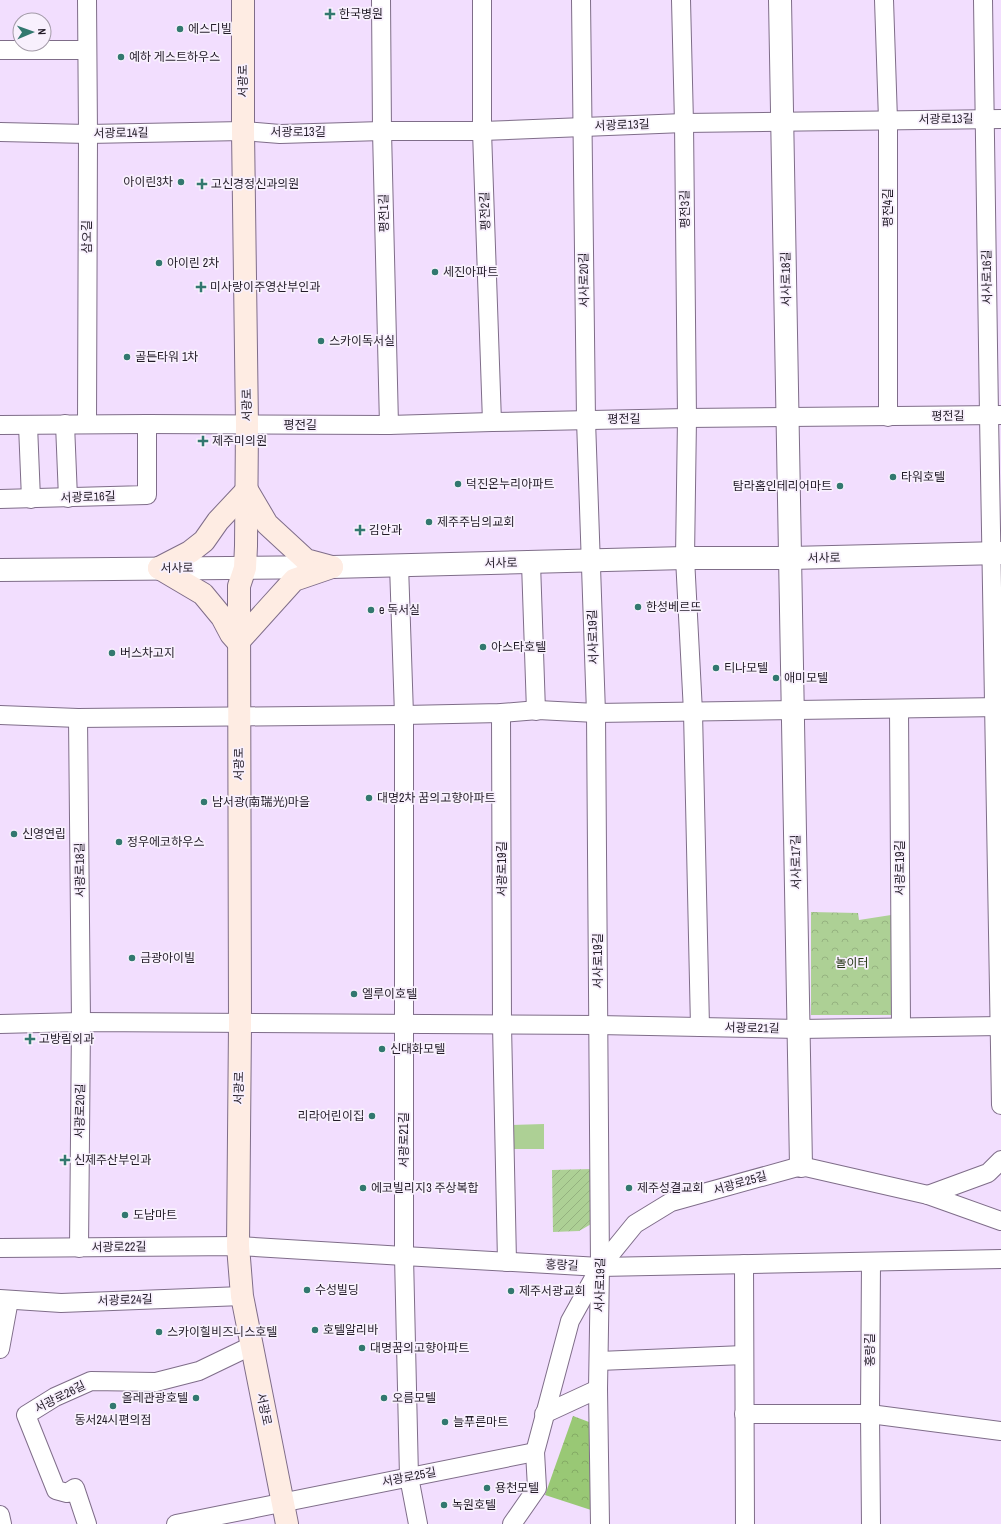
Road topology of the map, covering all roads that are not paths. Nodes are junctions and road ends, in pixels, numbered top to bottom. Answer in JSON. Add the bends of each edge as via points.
{"nodes":[{"id":1,"x":87,"y":0,"type":"edge"},
{"id":2,"x":243,"y":0,"type":"edge"},
{"id":3,"x":381,"y":0,"type":"edge"},
{"id":4,"x":482,"y":0,"type":"edge"},
{"id":5,"x":581,"y":0,"type":"edge"},
{"id":6,"x":681,"y":0,"type":"edge"},
{"id":7,"x":780,"y":0,"type":"edge"},
{"id":8,"x":884,"y":0,"type":"edge"},
{"id":9,"x":983,"y":0,"type":"edge"},
{"id":10,"x":0,"y":50,"type":"edge"},
{"id":11,"x":87,"y":50,"type":"junction"},
{"id":12,"x":993,"y":119,"type":"edge"},
{"id":13,"x":888,"y":120,"type":"junction"},
{"id":14,"x":783,"y":121,"type":"junction"},
{"id":15,"x":684,"y":123,"type":"junction"},
{"id":16,"x":582,"y":127,"type":"junction"},
{"id":17,"x":242,"y":131,"type":"junction"},
{"id":18,"x":382,"y":131,"type":"junction"},
{"id":19,"x":0,"y":132,"type":"edge"},
{"id":20,"x":482,"y":132,"type":"junction"},
{"id":21,"x":88,"y":134,"type":"junction"},
{"id":22,"x":995,"y":415,"type":"edge"},
{"id":23,"x":788,"y":417,"type":"junction"},
{"id":24,"x":888,"y":417,"type":"junction"},
{"id":25,"x":687,"y":418,"type":"junction"},
{"id":26,"x":586,"y":420,"type":"junction"},
{"id":27,"x":492,"y":422,"type":"junction"},
{"id":28,"x":65,"y":424,"type":"junction"},
{"id":29,"x":87,"y":424,"type":"junction"},
{"id":30,"x":147,"y":424,"type":"junction"},
{"id":31,"x":0,"y":425,"type":"edge"},
{"id":32,"x":28,"y":425,"type":"junction"},
{"id":33,"x":247,"y":425,"type":"junction"},
{"id":34,"x":389,"y":425,"type":"junction"},
{"id":35,"x":247,"y":490,"type":"junction"},
{"id":36,"x":68,"y":498,"type":"junction"},
{"id":37,"x":0,"y":499,"type":"edge"},
{"id":38,"x":31,"y":499,"type":"junction"},
{"id":39,"x":996,"y":554,"type":"edge"},
{"id":40,"x":685,"y":558,"type":"junction"},
{"id":41,"x":790,"y":558,"type":"junction"},
{"id":42,"x":590,"y":561,"type":"junction"},
{"id":43,"x":531,"y":563,"type":"junction"},
{"id":44,"x":399,"y":565,"type":"junction"},
{"id":45,"x":159,"y":568,"type":"junction"},
{"id":46,"x":245,"y":568,"type":"junction"},
{"id":47,"x":332,"y":568,"type":"junction"},
{"id":48,"x":0,"y":570,"type":"edge"},
{"id":49,"x":238,"y":642,"type":"junction"},
{"id":50,"x":998,"y":707,"type":"edge"},
{"id":51,"x":899,"y":709,"type":"junction"},
{"id":52,"x":793,"y":710,"type":"junction"},
{"id":53,"x":536,"y":711,"type":"junction"},
{"id":54,"x":693,"y":712,"type":"junction"},
{"id":55,"x":501,"y":713,"type":"junction"},
{"id":56,"x":596,"y":713,"type":"junction"},
{"id":57,"x":404,"y":715,"type":"junction"},
{"id":58,"x":0,"y":716,"type":"edge"},
{"id":59,"x":239,"y":716,"type":"junction"},
{"id":60,"x":78,"y":718,"type":"junction"},
{"id":61,"x":999,"y":855,"type":"edge"},
{"id":62,"x":81,"y":1022,"type":"junction"},
{"id":63,"x":0,"y":1024,"type":"edge"},
{"id":64,"x":240,"y":1024,"type":"junction"},
{"id":65,"x":403,"y":1025,"type":"junction"},
{"id":66,"x":502,"y":1025,"type":"junction"},
{"id":67,"x":598,"y":1025,"type":"junction"},
{"id":68,"x":1000,"y":1026,"type":"edge"},
{"id":69,"x":700,"y":1027,"type":"junction"},
{"id":70,"x":901,"y":1028,"type":"junction"},
{"id":71,"x":799,"y":1029,"type":"junction"},
{"id":72,"x":1001,"y":1105,"type":"edge"},
{"id":73,"x":1001,"y":1160,"type":"edge"},
{"id":74,"x":801,"y":1166,"type":"junction"},
{"id":75,"x":928,"y":1195,"type":"junction"},
{"id":76,"x":1001,"y":1221,"type":"edge"},
{"id":77,"x":238,"y":1246,"type":"junction"},
{"id":78,"x":0,"y":1248,"type":"edge"},
{"id":79,"x":79,"y":1248,"type":"junction"},
{"id":80,"x":404,"y":1256,"type":"junction"},
{"id":81,"x":1001,"y":1259,"type":"edge"},
{"id":82,"x":507,"y":1262,"type":"junction"},
{"id":83,"x":871,"y":1262,"type":"junction"},
{"id":84,"x":744,"y":1264,"type":"junction"},
{"id":85,"x":600,"y":1267,"type":"junction"},
{"id":86,"x":242,"y":1296,"type":"junction"},
{"id":87,"x":5,"y":1300,"type":"edge"},
{"id":88,"x":251,"y":1346,"type":"junction"},
{"id":89,"x":0,"y":1349,"type":"edge"},
{"id":90,"x":744,"y":1355,"type":"junction"},
{"id":91,"x":599,"y":1361,"type":"junction"},
{"id":92,"x":598,"y":1388,"type":"junction"},
{"id":93,"x":544,"y":1414,"type":"junction"},
{"id":94,"x":744,"y":1414,"type":"junction"},
{"id":95,"x":870,"y":1414,"type":"junction"},
{"id":96,"x":1001,"y":1431,"type":"edge"},
{"id":97,"x":535,"y":1452,"type":"junction"},
{"id":98,"x":409,"y":1477,"type":"junction"},
{"id":99,"x":283,"y":1503,"type":"junction"},
{"id":100,"x":0,"y":1515,"type":"edge"},
{"id":101,"x":2,"y":1524,"type":"edge"},
{"id":102,"x":88,"y":1524,"type":"edge"},
{"id":103,"x":176,"y":1524,"type":"edge"},
{"id":104,"x":287,"y":1524,"type":"edge"},
{"id":105,"x":418,"y":1524,"type":"edge"},
{"id":106,"x":512,"y":1524,"type":"edge"},
{"id":107,"x":600,"y":1524,"type":"edge"},
{"id":108,"x":745,"y":1524,"type":"edge"},
{"id":109,"x":871,"y":1524,"type":"edge"}],
"edges":[{"from":1,"to":11,"type":"street","name":"삼오길"},
{"from":2,"to":17,"type":"main road","name":"서광로"},
{"from":3,"to":18,"type":"street","name":"평전1길"},
{"from":4,"to":20,"type":"street","name":"평전2길"},
{"from":5,"to":16,"type":"street","name":"서사로20길"},
{"from":6,"to":15,"type":"street","name":"평전3길"},
{"from":7,"to":14,"type":"street","name":"서사로18길"},
{"from":8,"to":13,"type":"street","name":"평전4길"},
{"from":9,"to":12,"type":"street","name":"서사로16길"},
{"from":10,"to":11,"type":"street"},
{"from":11,"to":21,"type":"street","name":"삼오길"},
{"from":12,"to":13,"type":"street","name":"서광로13길"},
{"from":12,"to":22,"type":"street","name":"서사로16길"},
{"from":13,"to":14,"type":"street","name":"서광로13길"},
{"from":13,"to":24,"type":"street","name":"평전4길"},
{"from":14,"to":15,"type":"street","name":"서광로13길"},
{"from":14,"to":23,"type":"street","name":"서사로18길"},
{"from":15,"to":16,"type":"street","name":"서광로13길"},
{"from":15,"to":25,"type":"street","name":"평전3길"},
{"from":16,"to":20,"type":"street","name":"서광로13길"},
{"from":16,"to":26,"type":"street","name":"서사로20길"},
{"from":17,"to":18,"type":"street","name":"서광로13길","via":[[280,134]]},
{"from":17,"to":21,"type":"street","name":"서광로14길"},
{"from":17,"to":33,"type":"main road","name":"서광로"},
{"from":18,"to":20,"type":"street","name":"서광로13길"},
{"from":18,"to":34,"type":"street","name":"평전1길"},
{"from":19,"to":21,"type":"street","name":"서광로14길"},
{"from":20,"to":27,"type":"street","name":"평전2길"},
{"from":21,"to":29,"type":"street","name":"삼오길"},
{"from":22,"to":24,"type":"street","name":"평전길"},
{"from":22,"to":39,"type":"street","name":"서사로16길"},
{"from":23,"to":24,"type":"street","name":"평전길"},
{"from":23,"to":25,"type":"street","name":"평전길"},
{"from":23,"to":41,"type":"street","name":"서사로18길"},
{"from":25,"to":26,"type":"street","name":"평전길"},
{"from":25,"to":40,"type":"street","name":"평전3길"},
{"from":26,"to":27,"type":"street","name":"평전길"},
{"from":26,"to":42,"type":"street","name":"서사로20길"},
{"from":27,"to":34,"type":"street","name":"평전길"},
{"from":28,"to":29,"type":"street"},
{"from":28,"to":32,"type":"street"},
{"from":28,"to":36,"type":"street"},
{"from":29,"to":30,"type":"street"},
{"from":30,"to":33,"type":"street"},
{"from":30,"to":36,"type":"street","name":"서광로16길","via":[[147,495]]},
{"from":31,"to":32,"type":"street"},
{"from":32,"to":38,"type":"street"},
{"from":33,"to":34,"type":"street","name":"평전길"},
{"from":33,"to":35,"type":"main road","name":"서광로"},
{"from":35,"to":45,"type":"main road","via":[[204,540],[190,552]]},
{"from":35,"to":46,"type":"main road","name":"서광로"},
{"from":35,"to":47,"type":"main road","via":[[267,524],[301,556]]},
{"from":36,"to":38,"type":"street","name":"서광로16길"},
{"from":37,"to":38,"type":"street","name":"서광로16길"},
{"from":39,"to":41,"type":"street","name":"서사로"},
{"from":39,"to":50,"type":"street","name":"서사로16길"},
{"from":40,"to":41,"type":"street","name":"서사로"},
{"from":40,"to":42,"type":"street","name":"서사로"},
{"from":40,"to":54,"type":"street","name":"평전3길"},
{"from":41,"to":52,"type":"street","name":"서사로17길"},
{"from":42,"to":43,"type":"street","name":"서사로"},
{"from":42,"to":56,"type":"street","name":"서사로19길"},
{"from":43,"to":44,"type":"street","name":"서사로"},
{"from":43,"to":53,"type":"street"},
{"from":44,"to":47,"type":"street","name":"서사로"},
{"from":44,"to":57,"type":"street"},
{"from":45,"to":46,"type":"street","name":"서사로"},
{"from":45,"to":48,"type":"street","name":"서사로"},
{"from":45,"to":49,"type":"main road","via":[[203,594]]},
{"from":46,"to":47,"type":"street","name":"서사로"},
{"from":46,"to":49,"type":"main road","name":"서광로","via":[[239,586]]},
{"from":47,"to":49,"type":"main road","via":[[294,580]]},
{"from":49,"to":59,"type":"main road","name":"서광로"},
{"from":50,"to":51,"type":"street"},
{"from":50,"to":61,"type":"street","name":"서사로16길"},
{"from":51,"to":52,"type":"street"},
{"from":51,"to":70,"type":"street","name":"서광로19길"},
{"from":52,"to":54,"type":"street"},
{"from":52,"to":71,"type":"street","name":"서사로17길"},
{"from":53,"to":55,"type":"street"},
{"from":53,"to":56,"type":"street"},
{"from":54,"to":56,"type":"street"},
{"from":54,"to":69,"type":"street"},
{"from":55,"to":57,"type":"street"},
{"from":55,"to":66,"type":"street","name":"서광로19길"},
{"from":56,"to":67,"type":"street","name":"서사로19길"},
{"from":57,"to":59,"type":"street"},
{"from":57,"to":65,"type":"street"},
{"from":58,"to":60,"type":"street"},
{"from":59,"to":60,"type":"street"},
{"from":59,"to":64,"type":"main road","name":"서광로"},
{"from":60,"to":62,"type":"street","name":"서광로18길"},
{"from":61,"to":68,"type":"street","name":"서사로16길"},
{"from":62,"to":63,"type":"street"},
{"from":62,"to":64,"type":"street"},
{"from":62,"to":79,"type":"street","name":"서광로20길"},
{"from":64,"to":65,"type":"street","name":"서광로21길"},
{"from":64,"to":77,"type":"main road","name":"서광로"},
{"from":65,"to":66,"type":"street","name":"서광로21길"},
{"from":65,"to":80,"type":"street","name":"서광로21길"},
{"from":66,"to":67,"type":"street","name":"서광로21길"},
{"from":66,"to":82,"type":"street"},
{"from":67,"to":69,"type":"street","name":"서광로21길"},
{"from":67,"to":85,"type":"street","name":"서사로19길"},
{"from":68,"to":70,"type":"street","name":"서광로21길"},
{"from":68,"to":72,"type":"street","name":"서사로16길"},
{"from":69,"to":71,"type":"street","name":"서광로21길"},
{"from":70,"to":71,"type":"street","name":"서광로21길"},
{"from":71,"to":74,"type":"street","name":"서사로17길"},
{"from":73,"to":75,"type":"street","via":[[988,1173]]},
{"from":74,"to":75,"type":"street","name":"서광로25길"},
{"from":74,"to":85,"type":"street","name":"서광로25길","via":[[671,1202],[635,1224]]},
{"from":75,"to":76,"type":"street","name":"서광로25길"},
{"from":77,"to":79,"type":"street","name":"서광로22길"},
{"from":77,"to":80,"type":"street","name":"홍랑길"},
{"from":77,"to":86,"type":"main road","name":"서광로"},
{"from":78,"to":79,"type":"street","name":"서광로22길"},
{"from":80,"to":82,"type":"street","name":"홍랑길"},
{"from":80,"to":98,"type":"street"},
{"from":81,"to":83,"type":"street","name":"홍랑길"},
{"from":82,"to":85,"type":"street","name":"홍랑길"},
{"from":83,"to":84,"type":"street","name":"홍랑길"},
{"from":83,"to":95,"type":"street","name":"홍랑길"},
{"from":84,"to":85,"type":"street","name":"홍랑길"},
{"from":84,"to":90,"type":"street"},
{"from":85,"to":91,"type":"street","name":"서사로19길"},
{"from":85,"to":93,"type":"street","name":"서광로25길","via":[[570,1321]]},
{"from":86,"to":87,"type":"street","name":"서광로24길","via":[[61,1302]]},
{"from":86,"to":88,"type":"main road","name":"서광로"},
{"from":87,"to":89,"type":"street","name":"서광로24길"},
{"from":88,"to":99,"type":"main road","name":"서광로"},
{"from":88,"to":102,"type":"street","name":"서광로26길","via":[[199,1371],[156,1382],[91,1381],[55,1396],[26,1414],[56,1490],[67,1492],[76,1488]]},
{"from":90,"to":91,"type":"street"},
{"from":90,"to":94,"type":"street"},
{"from":91,"to":92,"type":"street","name":"서사로19길"},
{"from":92,"to":93,"type":"street"},
{"from":92,"to":107,"type":"street","name":"서사로19길"},
{"from":93,"to":97,"type":"street","name":"서광로25길"},
{"from":94,"to":95,"type":"street"},
{"from":94,"to":108,"type":"street"},
{"from":95,"to":96,"type":"street"},
{"from":95,"to":109,"type":"street","name":"홍랑길"},
{"from":97,"to":98,"type":"street","name":"서광로25길"},
{"from":97,"to":106,"type":"street","name":"서광로25길","via":[[537,1488]]},
{"from":98,"to":99,"type":"street","name":"서광로25길"},
{"from":98,"to":105,"type":"street"},
{"from":99,"to":103,"type":"street"},
{"from":99,"to":104,"type":"main road","name":"서광로"},
{"from":100,"to":101,"type":"street"}]}
